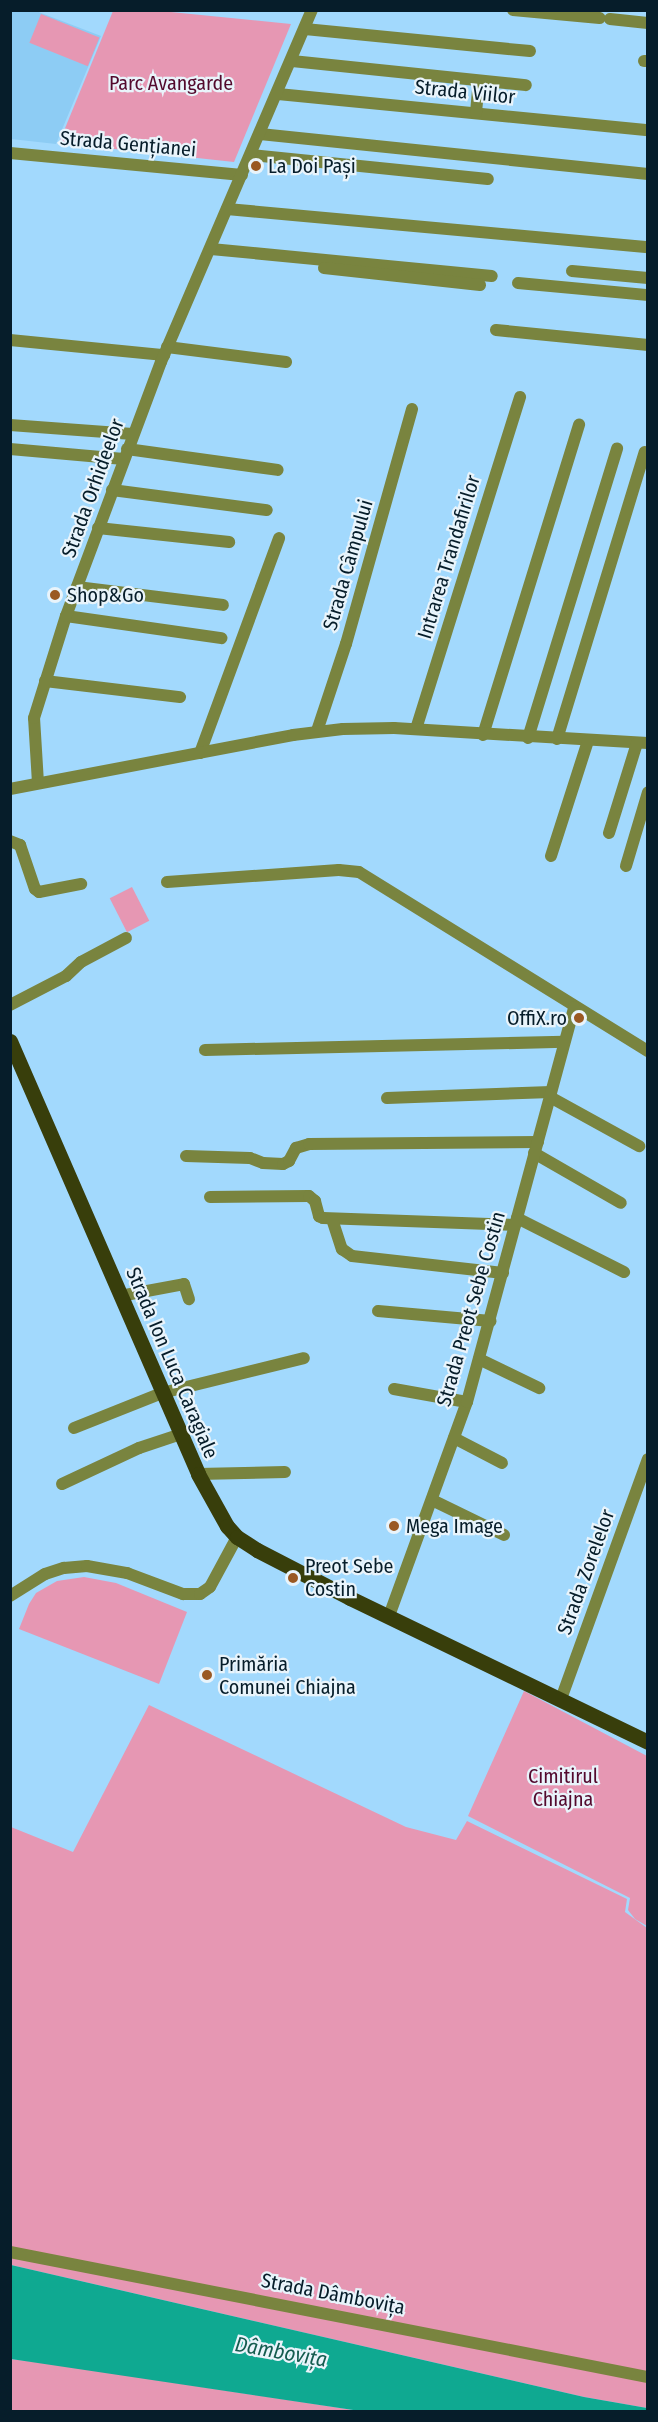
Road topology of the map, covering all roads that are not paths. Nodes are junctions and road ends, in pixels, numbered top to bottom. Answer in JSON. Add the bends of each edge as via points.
{"nodes":[{"id":1,"x":312,"y":10,"type":"edge"},
{"id":2,"x":513,"y":10,"type":"edge"},
{"id":3,"x":648,"y":23,"type":"edge"},
{"id":4,"x":305,"y":29,"type":"junction"},
{"id":5,"x":530,"y":51,"type":"dead end"},
{"id":6,"x":292,"y":61,"type":"junction"},
{"id":7,"x":479,"y":81,"type":"junction"},
{"id":8,"x":526,"y":85,"type":"dead end"},
{"id":9,"x":278,"y":94,"type":"junction"},
{"id":10,"x":476,"y":113,"type":"junction"},
{"id":11,"x":648,"y":130,"type":"edge"},
{"id":12,"x":260,"y":134,"type":"junction"},
{"id":13,"x":10,"y":153,"type":"edge"},
{"id":14,"x":251,"y":155,"type":"junction"},
{"id":15,"x":648,"y":174,"type":"edge"},
{"id":16,"x":242,"y":175,"type":"junction"},
{"id":17,"x":488,"y":179,"type":"dead end"},
{"id":18,"x":227,"y":209,"type":"junction"},
{"id":19,"x":648,"y":247,"type":"edge"},
{"id":20,"x":210,"y":253,"type":"junction"},
{"id":21,"x":572,"y":271,"type":"dead end"},
{"id":22,"x":492,"y":276,"type":"dead end"},
{"id":23,"x":648,"y":278,"type":"edge"},
{"id":24,"x":518,"y":283,"type":"dead end"},
{"id":25,"x":480,"y":285,"type":"dead end"},
{"id":26,"x":648,"y":295,"type":"edge"},
{"id":27,"x":496,"y":330,"type":"dead end"},
{"id":28,"x":10,"y":340,"type":"edge"},
{"id":29,"x":648,"y":345,"type":"edge"},
{"id":30,"x":166,"y":351,"type":"junction"},
{"id":31,"x":286,"y":362,"type":"dead end"},
{"id":32,"x":520,"y":397,"type":"dead end"},
{"id":33,"x":412,"y":409,"type":"dead end"},
{"id":34,"x":579,"y":424,"type":"dead end"},
{"id":35,"x":10,"y":425,"type":"edge"},
{"id":36,"x":133,"y":434,"type":"junction"},
{"id":37,"x":617,"y":448,"type":"dead end"},
{"id":38,"x":10,"y":449,"type":"edge"},
{"id":39,"x":645,"y":452,"type":"dead end"},
{"id":40,"x":125,"y":454,"type":"junction"},
{"id":41,"x":278,"y":470,"type":"dead end"},
{"id":42,"x":112,"y":490,"type":"junction"},
{"id":43,"x":267,"y":510,"type":"dead end"},
{"id":44,"x":98,"y":528,"type":"junction"},
{"id":45,"x":279,"y":538,"type":"dead end"},
{"id":46,"x":229,"y":542,"type":"dead end"},
{"id":47,"x":77,"y":587,"type":"junction"},
{"id":48,"x":223,"y":605,"type":"dead end"},
{"id":49,"x":66,"y":616,"type":"junction"},
{"id":50,"x":221,"y":639,"type":"dead end"},
{"id":51,"x":45,"y":681,"type":"junction"},
{"id":52,"x":180,"y":697,"type":"dead end"},
{"id":53,"x":416,"y":729,"type":"junction"},
{"id":54,"x":317,"y":731,"type":"junction"},
{"id":55,"x":483,"y":735,"type":"junction"},
{"id":56,"x":528,"y":738,"type":"junction"},
{"id":57,"x":557,"y":739,"type":"junction"},
{"id":58,"x":588,"y":741,"type":"junction"},
{"id":59,"x":642,"y":743,"type":"edge"},
{"id":60,"x":200,"y":753,"type":"junction"},
{"id":61,"x":38,"y":783,"type":"junction"},
{"id":62,"x":10,"y":789,"type":"edge"},
{"id":63,"x":648,"y":792,"type":"edge"},
{"id":64,"x":609,"y":833,"type":"dead end"},
{"id":65,"x":10,"y":841,"type":"edge"},
{"id":66,"x":551,"y":856,"type":"dead end"},
{"id":67,"x":626,"y":866,"type":"dead end"},
{"id":68,"x":167,"y":882,"type":"dead end"},
{"id":69,"x":81,"y":884,"type":"dead end"},
{"id":70,"x":126,"y":938,"type":"dead end"},
{"id":71,"x":10,"y":1005,"type":"edge"},
{"id":72,"x":574,"y":1007,"type":"junction"},
{"id":73,"x":10,"y":1041,"type":"edge"},
{"id":74,"x":564,"y":1042,"type":"junction"},
{"id":75,"x":205,"y":1050,"type":"dead end"},
{"id":76,"x":648,"y":1051,"type":"edge"},
{"id":77,"x":550,"y":1095,"type":"junction"},
{"id":78,"x":387,"y":1098,"type":"dead end"},
{"id":79,"x":639,"y":1146,"type":"dead end"},
{"id":80,"x":536,"y":1148,"type":"junction"},
{"id":81,"x":186,"y":1156,"type":"dead end"},
{"id":82,"x":210,"y":1197,"type":"dead end"},
{"id":83,"x":621,"y":1203,"type":"dead end"},
{"id":84,"x":332,"y":1219,"type":"junction"},
{"id":85,"x":516,"y":1222,"type":"junction"},
{"id":86,"x":624,"y":1272,"type":"dead end"},
{"id":87,"x":503,"y":1273,"type":"junction"},
{"id":88,"x":120,"y":1296,"type":"junction"},
{"id":89,"x":189,"y":1299,"type":"dead end"},
{"id":90,"x":378,"y":1311,"type":"dead end"},
{"id":91,"x":490,"y":1321,"type":"junction"},
{"id":92,"x":304,"y":1358,"type":"dead end"},
{"id":93,"x":479,"y":1359,"type":"junction"},
{"id":94,"x":539,"y":1388,"type":"dead end"},
{"id":95,"x":394,"y":1389,"type":"dead end"},
{"id":96,"x":162,"y":1393,"type":"junction"},
{"id":97,"x":467,"y":1402,"type":"junction"},
{"id":98,"x":74,"y":1428,"type":"dead end"},
{"id":99,"x":181,"y":1434,"type":"junction"},
{"id":100,"x":454,"y":1438,"type":"junction"},
{"id":101,"x":648,"y":1459,"type":"edge"},
{"id":102,"x":502,"y":1463,"type":"dead end"},
{"id":103,"x":285,"y":1472,"type":"dead end"},
{"id":104,"x":198,"y":1473,"type":"junction"},
{"id":105,"x":63,"y":1484,"type":"dead end"},
{"id":106,"x":432,"y":1500,"type":"junction"},
{"id":107,"x":504,"y":1534,"type":"dead end"},
{"id":108,"x":237,"y":1537,"type":"junction"},
{"id":109,"x":10,"y":1596,"type":"edge"},
{"id":110,"x":389,"y":1616,"type":"junction"},
{"id":111,"x":561,"y":1699,"type":"junction"},
{"id":112,"x":648,"y":1742,"type":"edge"},
{"id":113,"x":10,"y":2252,"type":"edge"},
{"id":114,"x":648,"y":2377,"type":"edge"}],
"edges":[{"from":1,"to":4,"type":"street","name":"Strada Orhideelor"},
{"from":2,"to":3,"type":"street"},
{"from":4,"to":5,"type":"street"},
{"from":4,"to":6,"type":"street","name":"Strada Orhideelor"},
{"from":6,"to":7,"type":"street"},
{"from":6,"to":9,"type":"street","name":"Strada Orhideelor"},
{"from":7,"to":8,"type":"street"},
{"from":7,"to":10,"type":"street"},
{"from":9,"to":10,"type":"street","name":"Strada Viilor"},
{"from":9,"to":12,"type":"street","name":"Strada Orhideelor"},
{"from":10,"to":11,"type":"street","name":"Strada Viilor"},
{"from":12,"to":14,"type":"street","name":"Strada Orhideelor"},
{"from":12,"to":15,"type":"street"},
{"from":13,"to":16,"type":"street","name":"Strada Gențianei"},
{"from":14,"to":16,"type":"street","name":"Strada Orhideelor"},
{"from":14,"to":17,"type":"street"},
{"from":16,"to":18,"type":"street","name":"Strada Orhideelor"},
{"from":18,"to":19,"type":"street"},
{"from":18,"to":20,"type":"street","name":"Strada Orhideelor"},
{"from":20,"to":22,"type":"street"},
{"from":20,"to":25,"type":"street"},
{"from":20,"to":30,"type":"street","name":"Strada Orhideelor"},
{"from":21,"to":23,"type":"street"},
{"from":24,"to":26,"type":"street"},
{"from":27,"to":29,"type":"street"},
{"from":28,"to":30,"type":"street"},
{"from":30,"to":31,"type":"street"},
{"from":30,"to":36,"type":"street","name":"Strada Orhideelor"},
{"from":32,"to":53,"type":"street","name":"Intrarea Trandafirilor"},
{"from":33,"to":54,"type":"street","name":"Strada Câmpului","via":[[346,644]]},
{"from":34,"to":55,"type":"street"},
{"from":35,"to":36,"type":"street"},
{"from":36,"to":40,"type":"street","name":"Strada Orhideelor"},
{"from":37,"to":56,"type":"street"},
{"from":38,"to":40,"type":"street"},
{"from":39,"to":57,"type":"street"},
{"from":40,"to":41,"type":"street"},
{"from":40,"to":42,"type":"street","name":"Strada Orhideelor"},
{"from":42,"to":43,"type":"street"},
{"from":42,"to":44,"type":"street","name":"Strada Orhideelor"},
{"from":44,"to":46,"type":"street"},
{"from":44,"to":47,"type":"street","name":"Strada Orhideelor"},
{"from":45,"to":60,"type":"street"},
{"from":47,"to":48,"type":"street"},
{"from":47,"to":49,"type":"street","name":"Strada Orhideelor"},
{"from":49,"to":50,"type":"street"},
{"from":49,"to":51,"type":"street","name":"Strada Orhideelor"},
{"from":51,"to":52,"type":"street"},
{"from":51,"to":61,"type":"street","name":"Strada Orhideelor","via":[[33,725]]},
{"from":53,"to":54,"type":"street"},
{"from":53,"to":55,"type":"street"},
{"from":54,"to":60,"type":"street"},
{"from":55,"to":56,"type":"street"},
{"from":56,"to":57,"type":"street"},
{"from":57,"to":58,"type":"street"},
{"from":58,"to":59,"type":"street"},
{"from":58,"to":66,"type":"street"},
{"from":59,"to":64,"type":"street"},
{"from":60,"to":61,"type":"street"},
{"from":61,"to":62,"type":"street"},
{"from":63,"to":67,"type":"street"},
{"from":65,"to":69,"type":"street","via":[[22,848],[39,892]]},
{"from":68,"to":72,"type":"street","via":[[339,870],[359,872]]},
{"from":70,"to":71,"type":"street"},
{"from":72,"to":74,"type":"street","name":"Strada Preot Sebe Costin"},
{"from":72,"to":76,"type":"street"},
{"from":73,"to":88,"type":"main road","name":"Strada Ion Luca Caragiale"},
{"from":74,"to":75,"type":"street"},
{"from":74,"to":77,"type":"street","name":"Strada Preot Sebe Costin"},
{"from":77,"to":78,"type":"street"},
{"from":77,"to":79,"type":"street"},
{"from":77,"to":80,"type":"street","name":"Strada Preot Sebe Costin"},
{"from":80,"to":81,"type":"street","via":[[309,1144],[297,1148],[283,1164],[250,1158]]},
{"from":80,"to":83,"type":"street"},
{"from":80,"to":85,"type":"street","name":"Strada Preot Sebe Costin"},
{"from":82,"to":84,"type":"street","via":[[309,1196],[321,1218]]},
{"from":84,"to":85,"type":"street"},
{"from":84,"to":87,"type":"street","via":[[342,1249],[352,1256]]},
{"from":85,"to":86,"type":"street"},
{"from":85,"to":87,"type":"street","name":"Strada Preot Sebe Costin"},
{"from":87,"to":91,"type":"street","name":"Strada Preot Sebe Costin"},
{"from":88,"to":89,"type":"street","via":[[184,1284]]},
{"from":88,"to":96,"type":"main road","name":"Strada Ion Luca Caragiale"},
{"from":90,"to":91,"type":"street"},
{"from":91,"to":93,"type":"street","name":"Strada Preot Sebe Costin"},
{"from":92,"to":96,"type":"street"},
{"from":93,"to":94,"type":"street"},
{"from":93,"to":97,"type":"street","name":"Strada Preot Sebe Costin"},
{"from":95,"to":97,"type":"street"},
{"from":96,"to":98,"type":"street"},
{"from":96,"to":99,"type":"main road","name":"Strada Ion Luca Caragiale"},
{"from":97,"to":100,"type":"street","name":"Strada Preot Sebe Costin"},
{"from":99,"to":104,"type":"main road","name":"Strada Ion Luca Caragiale"},
{"from":99,"to":105,"type":"street","via":[[139,1448]]},
{"from":100,"to":102,"type":"street"},
{"from":100,"to":106,"type":"street","name":"Strada Preot Sebe Costin"},
{"from":101,"to":111,"type":"street","name":"Strada Zorelelor"},
{"from":103,"to":104,"type":"street"},
{"from":104,"to":108,"type":"main road","name":"Strada Ion Luca Caragiale","via":[[216,1510]]},
{"from":106,"to":107,"type":"street"},
{"from":106,"to":110,"type":"street","name":"Strada Preot Sebe Costin"},
{"from":108,"to":109,"type":"street","via":[[210,1587],[200,1594],[183,1594],[127,1573],[87,1566],[45,1574]]},
{"from":108,"to":110,"type":"main road","name":"Strada Ion Luca Caragiale"},
{"from":110,"to":111,"type":"main road","name":"Strada Ion Luca Caragiale"},
{"from":111,"to":112,"type":"main road","name":"Strada Ion Luca Caragiale"},
{"from":113,"to":114,"type":"street","name":"Strada Dâmbovița"}]}
